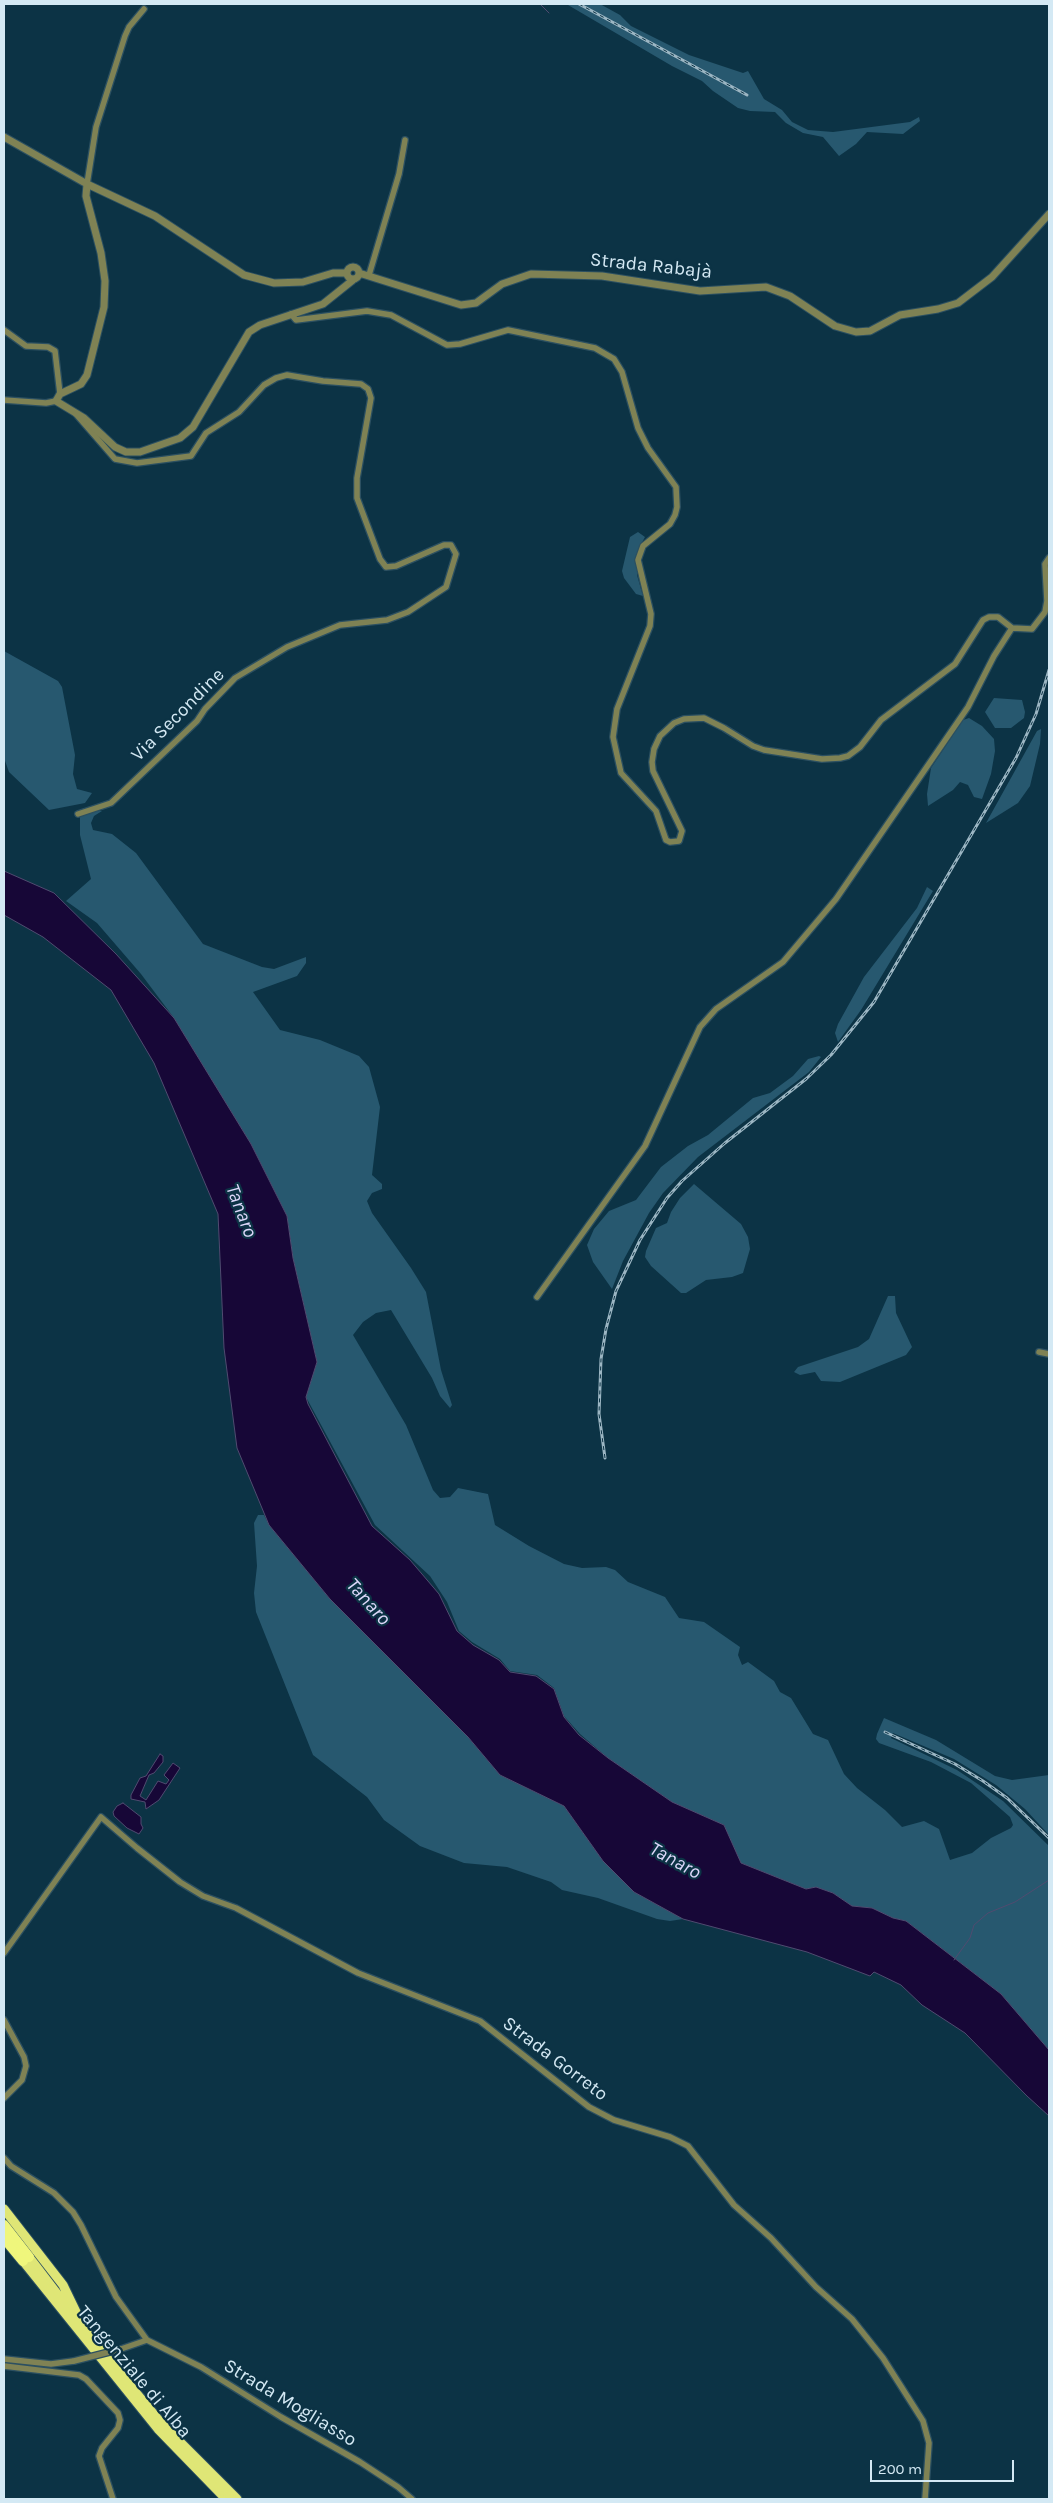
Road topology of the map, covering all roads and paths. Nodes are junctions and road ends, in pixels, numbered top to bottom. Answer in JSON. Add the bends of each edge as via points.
{"nodes":[{"id":1,"x":144,"y":9,"type":"dead end"},
{"id":2,"x":4,"y":137,"type":"edge"},
{"id":3,"x":405,"y":140,"type":"dead end"},
{"id":4,"x":87,"y":184,"type":"junction"},
{"id":5,"x":1049,"y":214,"type":"edge"},
{"id":6,"x":359,"y":273,"type":"junction"},
{"id":7,"x":370,"y":275,"type":"junction"},
{"id":8,"x":349,"y":277,"type":"junction"},
{"id":9,"x":291,"y":314,"type":"junction"},
{"id":10,"x":4,"y":330,"type":"edge"},
{"id":11,"x":58,"y":398,"type":"junction"},
{"id":12,"x":4,"y":400,"type":"edge"},
{"id":13,"x":73,"y":410,"type":"junction"},
{"id":14,"x":1049,"y":558,"type":"edge"},
{"id":15,"x":1012,"y":628,"type":"junction"},
{"id":16,"x":78,"y":814,"type":"dead end"},
{"id":17,"x":538,"y":1297,"type":"dead end"},
{"id":18,"x":1040,"y":1352,"type":"dead end"},
{"id":19,"x":1049,"y":1354,"type":"edge"},
{"id":20,"x":4,"y":1953,"type":"edge"},
{"id":21,"x":4,"y":2020,"type":"edge"},
{"id":22,"x":4,"y":2098,"type":"edge"},
{"id":23,"x":4,"y":2158,"type":"edge"},
{"id":24,"x":4,"y":2209,"type":"edge"},
{"id":25,"x":4,"y":2225,"type":"edge"},
{"id":26,"x":4,"y":2238,"type":"edge"},
{"id":27,"x":26,"y":2259,"type":"junction"},
{"id":28,"x":147,"y":2340,"type":"junction"},
{"id":29,"x":94,"y":2342,"type":"junction"},
{"id":30,"x":4,"y":2358,"type":"edge"},
{"id":31,"x":4,"y":2366,"type":"edge"},
{"id":32,"x":114,"y":2499,"type":"edge"},
{"id":33,"x":226,"y":2499,"type":"edge"},
{"id":34,"x":237,"y":2499,"type":"edge"},
{"id":35,"x":412,"y":2499,"type":"edge"},
{"id":36,"x":925,"y":2499,"type":"edge"}],
"edges":[{"from":1,"to":4,"type":"street","via":[[125,36],[96,127]]},
{"from":2,"to":4,"type":"street"},
{"from":3,"to":7,"type":"street","via":[[400,174]]},
{"from":4,"to":8,"type":"street","via":[[154,216],[244,275],[274,283],[302,282],[333,273]]},
{"from":4,"to":11,"type":"street","via":[[84,188],[105,281],[104,307],[88,376]]},
{"from":5,"to":7,"type":"street","name":"Strada Rabajà","via":[[992,277],[958,303],[938,310],[900,314],[870,332],[835,326],[790,296],[766,287],[700,291],[602,276],[531,274],[502,284],[476,303],[461,306]]},
{"from":6,"to":7,"type":"street","name":"Strada Rabajà"},
{"from":6,"to":8,"type":"street","via":[[357,278]]},
{"from":6,"to":8,"type":"street","name":"Strada Rabajà","via":[[354,267],[348,269]]},
{"from":8,"to":9,"type":"street","via":[[344,287],[323,304]]},
{"from":9,"to":13,"type":"street","via":[[249,332],[193,426],[172,442],[140,452],[126,452],[115,447]]},
{"from":9,"to":15,"type":"street","via":[[296,320],[367,312],[391,315],[447,345],[508,330],[595,348],[614,359],[622,372],[638,428],[676,487],[675,515],[670,524],[643,546],[638,560],[651,614],[650,626],[617,709],[613,737],[621,774],[656,811],[666,840],[670,842],[679,841],[682,831],[653,771],[652,762],[660,736],[674,723],[704,718],[764,750],[822,759],[848,756],[860,747],[881,720],[955,664],[983,620],[998,617]]},
{"from":10,"to":11,"type":"street","via":[[26,346],[48,347],[55,351]]},
{"from":11,"to":12,"type":"street","via":[[45,403]]},
{"from":11,"to":13,"type":"street","via":[[58,404]]},
{"from":13,"to":16,"type":"street","name":"Via Secondine","via":[[115,459],[137,463],[192,456],[206,433],[239,412],[264,385],[276,378],[287,375],[361,384],[368,389],[371,398],[357,478],[357,498],[380,559],[386,566],[396,566],[444,545],[451,545],[456,554],[446,587],[408,612],[387,620],[340,625],[287,647],[234,678],[197,721],[111,803]]},
{"from":14,"to":15,"type":"street","via":[[1045,564],[1045,612],[1032,629]]},
{"from":15,"to":17,"type":"street","via":[[968,707],[836,899],[783,962],[716,1009],[700,1027],[645,1146]]},
{"from":18,"to":19,"type":"street"},
{"from":20,"to":36,"type":"street","name":"Strada Gorreto","via":[[101,1817],[180,1882],[203,1896],[236,1908],[358,1973],[480,2021],[589,2107],[614,2120],[670,2137],[688,2146],[734,2205],[852,2319],[899,2381],[926,2430],[929,2443]]},
{"from":21,"to":22,"type":"street","via":[[26,2066],[22,2080]]},
{"from":23,"to":28,"type":"street","via":[[11,2166],[54,2193],[73,2212],[116,2297]]},
{"from":24,"to":29,"type":"highway","via":[[63,2285]]},
{"from":25,"to":27,"type":"highway"},
{"from":26,"to":27,"type":"highway"},
{"from":27,"to":29,"type":"highway"},
{"from":27,"to":33,"type":"highway","name":"Tangenziale di Alba","via":[[158,2429]]},
{"from":28,"to":30,"type":"street","bridge":true,"via":[[74,2361],[51,2364]]},
{"from":28,"to":35,"type":"street","name":"Strada Mogliasso","via":[[201,2367],[360,2462]]},
{"from":29,"to":34,"type":"highway","via":[[162,2424]]},
{"from":31,"to":32,"type":"street","via":[[79,2375],[118,2413],[118,2428],[99,2456]]}]}
